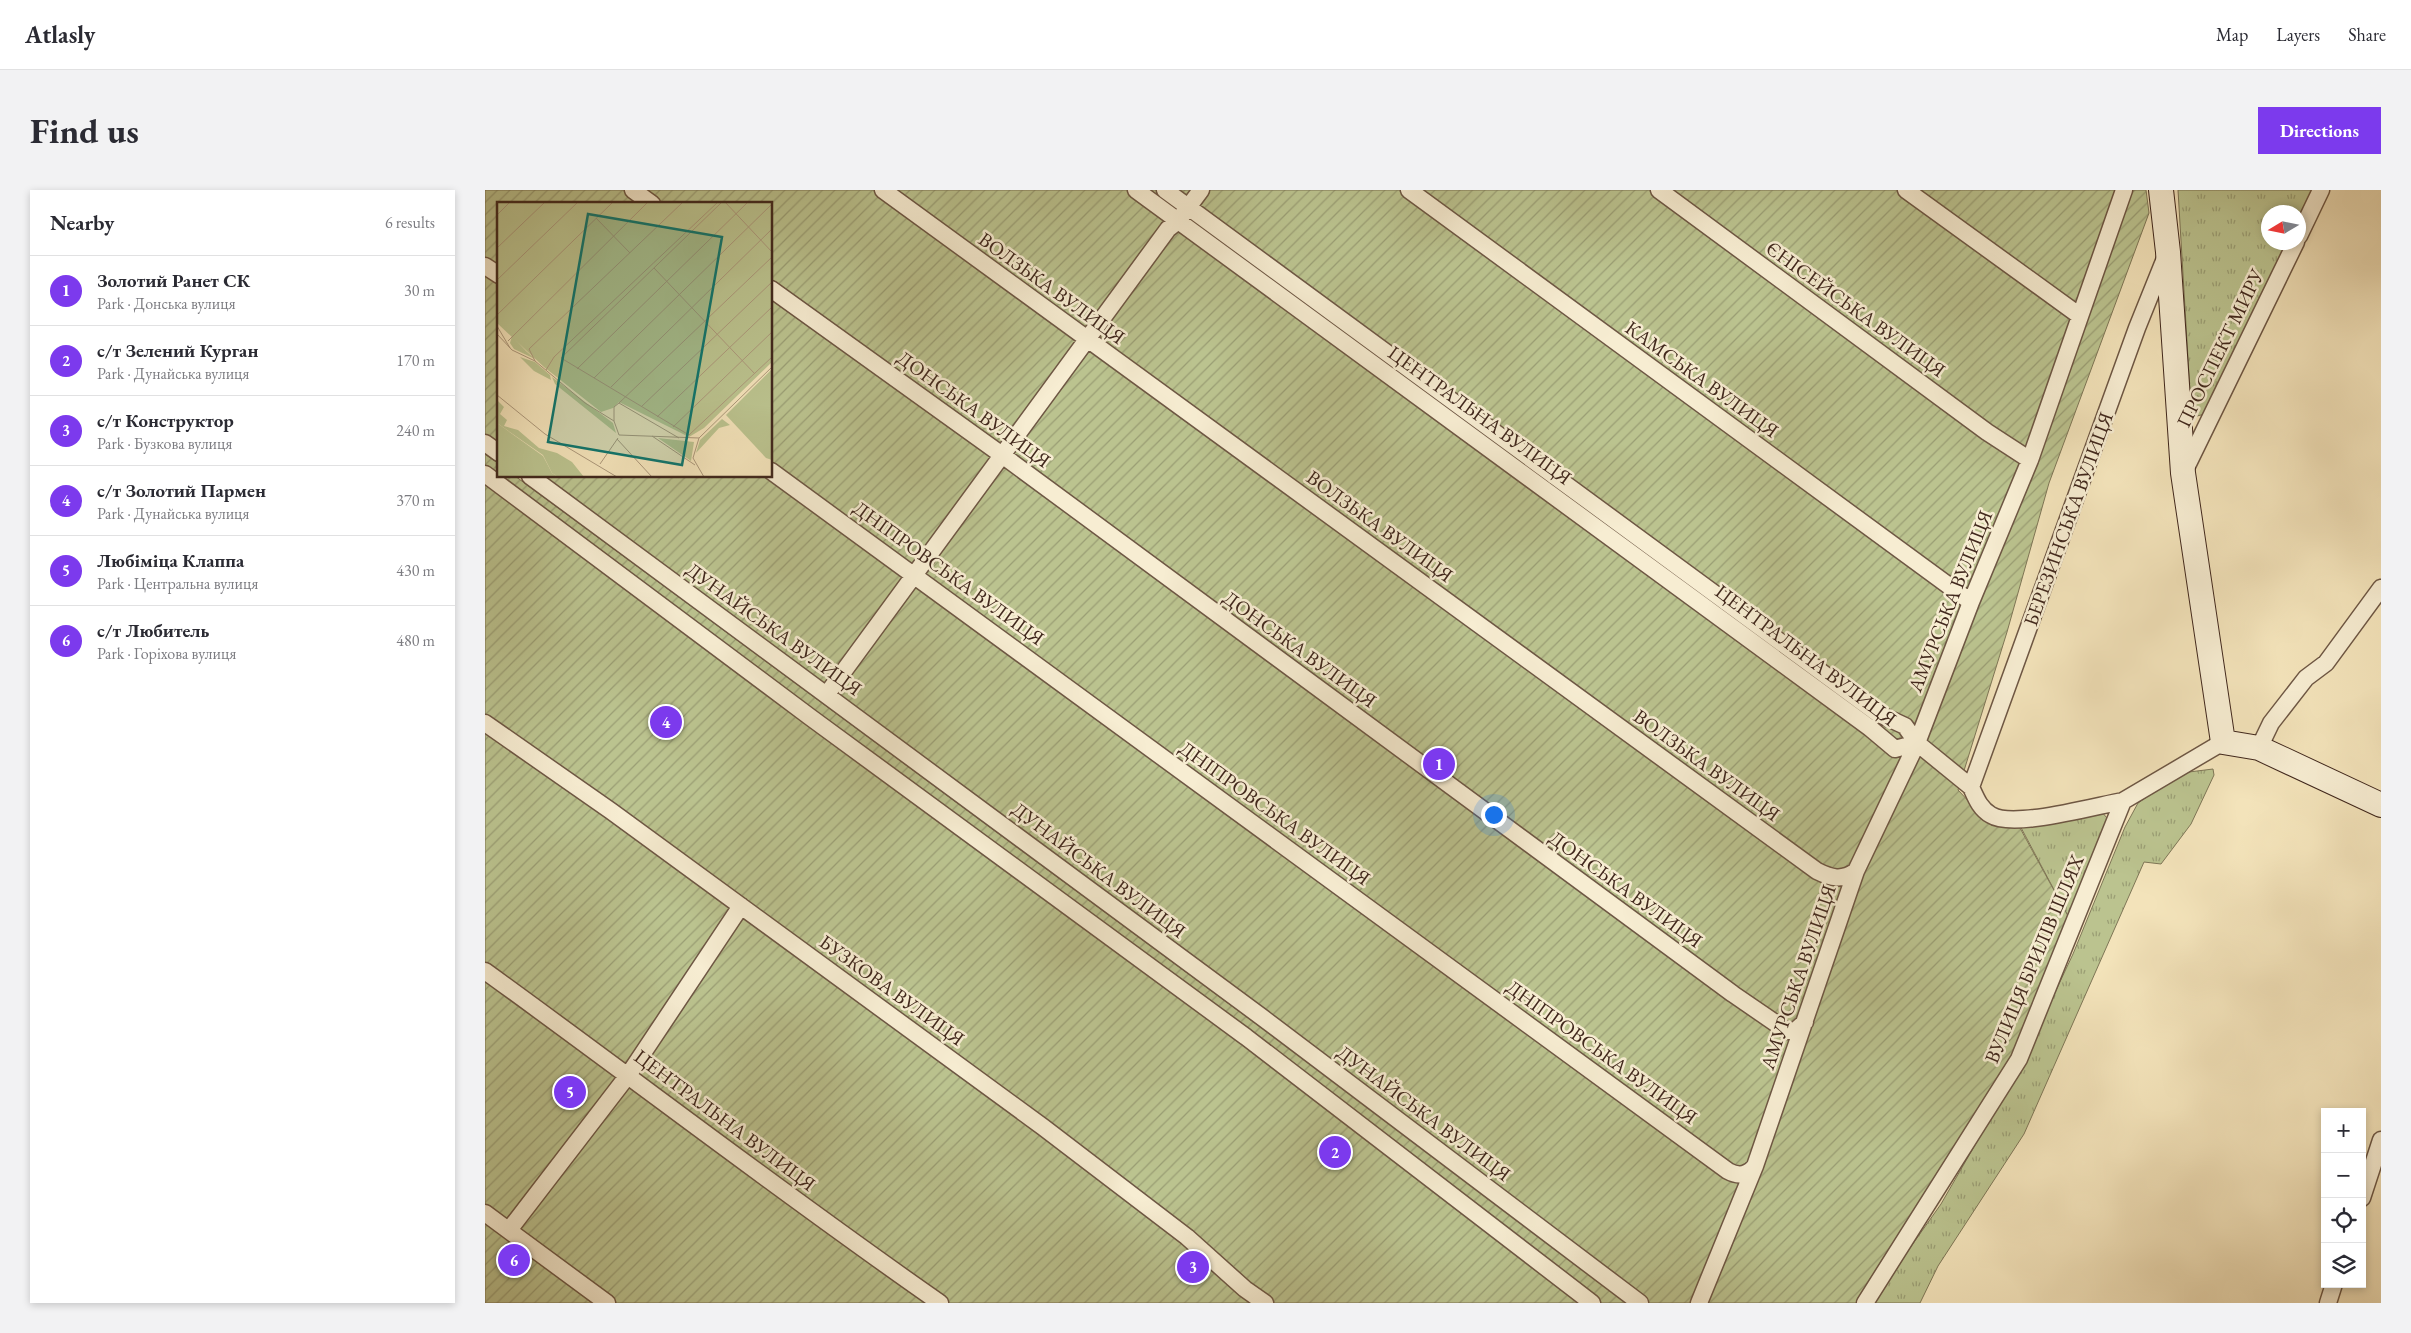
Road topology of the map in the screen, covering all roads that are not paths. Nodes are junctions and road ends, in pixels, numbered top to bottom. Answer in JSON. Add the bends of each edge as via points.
{"nodes":[{"id":1,"x":633,"y":190,"type":"edge"},
{"id":2,"x":883,"y":190,"type":"edge"},
{"id":3,"x":1136,"y":190,"type":"edge"},
{"id":4,"x":1165,"y":190,"type":"edge"},
{"id":5,"x":1201,"y":190,"type":"edge"},
{"id":6,"x":1409,"y":190,"type":"edge"},
{"id":7,"x":1659,"y":190,"type":"edge"},
{"id":8,"x":1906,"y":190,"type":"edge"},
{"id":9,"x":2124,"y":190,"type":"edge"},
{"id":10,"x":2161,"y":190,"type":"edge"},
{"id":11,"x":2321,"y":190,"type":"edge"},
{"id":12,"x":650,"y":202,"type":"edge"},
{"id":13,"x":1189,"y":208,"type":"junction"},
{"id":14,"x":1178,"y":221,"type":"junction"},
{"id":15,"x":2306,"y":221,"type":"edge"},
{"id":16,"x":2291,"y":250,"type":"edge"},
{"id":17,"x":2168,"y":252,"type":"junction"},
{"id":18,"x":485,"y":266,"type":"edge"},
{"id":19,"x":497,"y":275,"type":"edge"},
{"id":20,"x":773,"y":290,"type":"edge"},
{"id":21,"x":2080,"y":316,"type":"junction"},
{"id":22,"x":1087,"y":340,"type":"junction"},
{"id":23,"x":485,"y":443,"type":"edge"},
{"id":24,"x":497,"y":452,"type":"edge"},
{"id":25,"x":1002,"y":455,"type":"junction"},
{"id":26,"x":2030,"y":460,"type":"junction"},
{"id":27,"x":773,"y":472,"type":"edge"},
{"id":28,"x":2183,"y":473,"type":"junction"},
{"id":29,"x":485,"y":474,"type":"edge"},
{"id":30,"x":533,"y":478,"type":"edge"},
{"id":31,"x":915,"y":574,"type":"junction"},
{"id":32,"x":2381,"y":588,"type":"edge"},
{"id":33,"x":1971,"y":602,"type":"junction"},
{"id":34,"x":827,"y":694,"type":"junction"},
{"id":35,"x":485,"y":723,"type":"edge"},
{"id":36,"x":2223,"y":742,"type":"junction"},
{"id":37,"x":1917,"y":743,"type":"junction"},
{"id":38,"x":2259,"y":748,"type":"junction"},
{"id":39,"x":1971,"y":787,"type":"junction"},
{"id":40,"x":2123,"y":801,"type":"junction"},
{"id":41,"x":2381,"y":805,"type":"edge"},
{"id":42,"x":1856,"y":871,"type":"junction"},
{"id":43,"x":741,"y":906,"type":"junction"},
{"id":44,"x":485,"y":971,"type":"edge"},
{"id":45,"x":1805,"y":1022,"type":"junction"},
{"id":46,"x":629,"y":1074,"type":"junction"},
{"id":47,"x":2381,"y":1140,"type":"edge"},
{"id":48,"x":1755,"y":1166,"type":"junction"},
{"id":49,"x":2366,"y":1186,"type":"edge"},
{"id":50,"x":485,"y":1213,"type":"edge"},
{"id":51,"x":509,"y":1230,"type":"junction"},
{"id":52,"x":2334,"y":1288,"type":"edge"},
{"id":53,"x":607,"y":1303,"type":"edge"},
{"id":54,"x":940,"y":1303,"type":"edge"},
{"id":55,"x":1265,"y":1303,"type":"edge"},
{"id":56,"x":1592,"y":1303,"type":"edge"},
{"id":57,"x":1640,"y":1303,"type":"edge"},
{"id":58,"x":1699,"y":1303,"type":"edge"},
{"id":59,"x":1865,"y":1303,"type":"edge"},
{"id":60,"x":2328,"y":1303,"type":"edge"}],
"edges":[{"from":1,"to":12,"type":"street"},
{"from":2,"to":22,"type":"street","name":"ВОЛЗЬКА ВУЛИЦЯ"},
{"from":3,"to":14,"type":"street","name":"ЦЕНТРАЛЬНА ВУЛИЦЯ"},
{"from":4,"to":13,"type":"street","name":"ЦЕНТРАЛЬНА ВУЛИЦЯ"},
{"from":5,"to":13,"type":"street"},
{"from":6,"to":33,"type":"street","name":"КАМСЬКА ВУЛИЦЯ"},
{"from":7,"to":26,"type":"street","name":"ЄНІСЕЙСЬКА ВУЛИЦЯ","via":[[1987,432]]},
{"from":8,"to":21,"type":"street"},
{"from":9,"to":21,"type":"street","name":"АМУРСЬКА ВУЛИЦЯ"},
{"from":10,"to":17,"type":"street","name":"БЕРЕЗИНСЬКА ВУЛИЦЯ"},
{"from":11,"to":15,"type":"street"},
{"from":13,"to":14,"type":"street"},
{"from":13,"to":37,"type":"street","name":"ЦЕНТРАЛЬНА ВУЛИЦЯ","via":[[1877,713],[1905,726]]},
{"from":14,"to":22,"type":"street","via":[[1168,229]]},
{"from":14,"to":37,"type":"street","name":"ЦЕНТРАЛЬНА ВУЛИЦЯ","via":[[1895,749]]},
{"from":16,"to":28,"type":"street","name":"ПРОСПЕКТ МИРУ"},
{"from":17,"to":28,"type":"street","name":"БЕРЕЗИНСЬКА ВУЛИЦЯ"},
{"from":17,"to":39,"type":"street","name":"БЕРЕЗИНСЬКА ВУЛИЦЯ","via":[[2137,328]]},
{"from":18,"to":19,"type":"street"},
{"from":20,"to":25,"type":"street","name":"ДОНСЬКА ВУЛИЦЯ"},
{"from":21,"to":26,"type":"street","name":"АМУРСЬКА ВУЛИЦЯ"},
{"from":22,"to":25,"type":"street"},
{"from":22,"to":42,"type":"street","name":"ВОЛЗЬКА ВУЛИЦЯ","via":[[1817,871],[1838,879]]},
{"from":23,"to":24,"type":"street"},
{"from":25,"to":31,"type":"street"},
{"from":25,"to":45,"type":"street","name":"ДОНСЬКА ВУЛИЦЯ","via":[[1733,994],[1787,1031],[1796,1030]]},
{"from":26,"to":33,"type":"street","name":"АМУРСЬКА ВУЛИЦЯ"},
{"from":27,"to":31,"type":"street","name":"ДНІПРОВСЬКА ВУЛИЦЯ"},
{"from":28,"to":36,"type":"street","name":"БЕРЕЗИНСЬКА ВУЛИЦЯ"},
{"from":29,"to":56,"type":"street","via":[[1246,1037]]},
{"from":30,"to":34,"type":"street","name":"ДУНАЙСЬКА ВУЛИЦЯ"},
{"from":31,"to":34,"type":"street"},
{"from":31,"to":48,"type":"street","name":"ДНІПРОВСЬКА ВУЛИЦЯ","via":[[1728,1171],[1740,1175]]},
{"from":32,"to":38,"type":"street","via":[[2326,663],[2306,678],[2271,723]]},
{"from":33,"to":37,"type":"street","name":"АМУРСЬКА ВУЛИЦЯ"},
{"from":34,"to":57,"type":"street","name":"ДУНАЙСЬКА ВУЛИЦЯ"},
{"from":35,"to":43,"type":"street","name":"БУЗКОВА ВУЛИЦЯ"},
{"from":36,"to":38,"type":"street"},
{"from":36,"to":40,"type":"street"},
{"from":37,"to":39,"type":"street"},
{"from":37,"to":42,"type":"street","name":"АМУРСЬКА ВУЛИЦЯ"},
{"from":38,"to":41,"type":"street"},
{"from":39,"to":40,"type":"street","via":[[1983,809],[2002,820],[2061,814]]},
{"from":40,"to":59,"type":"street","name":"ВУЛИЦЯ БРИЛІВ ШЛЯХ","via":[[2019,1059]]},
{"from":42,"to":45,"type":"street","name":"АМУРСЬКА ВУЛИЦЯ"},
{"from":43,"to":46,"type":"street"},
{"from":43,"to":55,"type":"street","name":"БУЗКОВА ВУЛИЦЯ","via":[[1043,1127],[1187,1237]]},
{"from":44,"to":46,"type":"street","name":"ЦЕНТРАЛЬНА ВУЛИЦЯ"},
{"from":45,"to":48,"type":"street","name":"АМУРСЬКА ВУЛИЦЯ"},
{"from":46,"to":51,"type":"street"},
{"from":46,"to":54,"type":"street","name":"ЦЕНТРАЛЬНА ВУЛИЦЯ","via":[[838,1232]]},
{"from":47,"to":49,"type":"street"},
{"from":48,"to":58,"type":"street","name":"АМУРСЬКА ВУЛИЦЯ"},
{"from":50,"to":51,"type":"street"},
{"from":51,"to":53,"type":"street"},
{"from":52,"to":60,"type":"street"}]}
